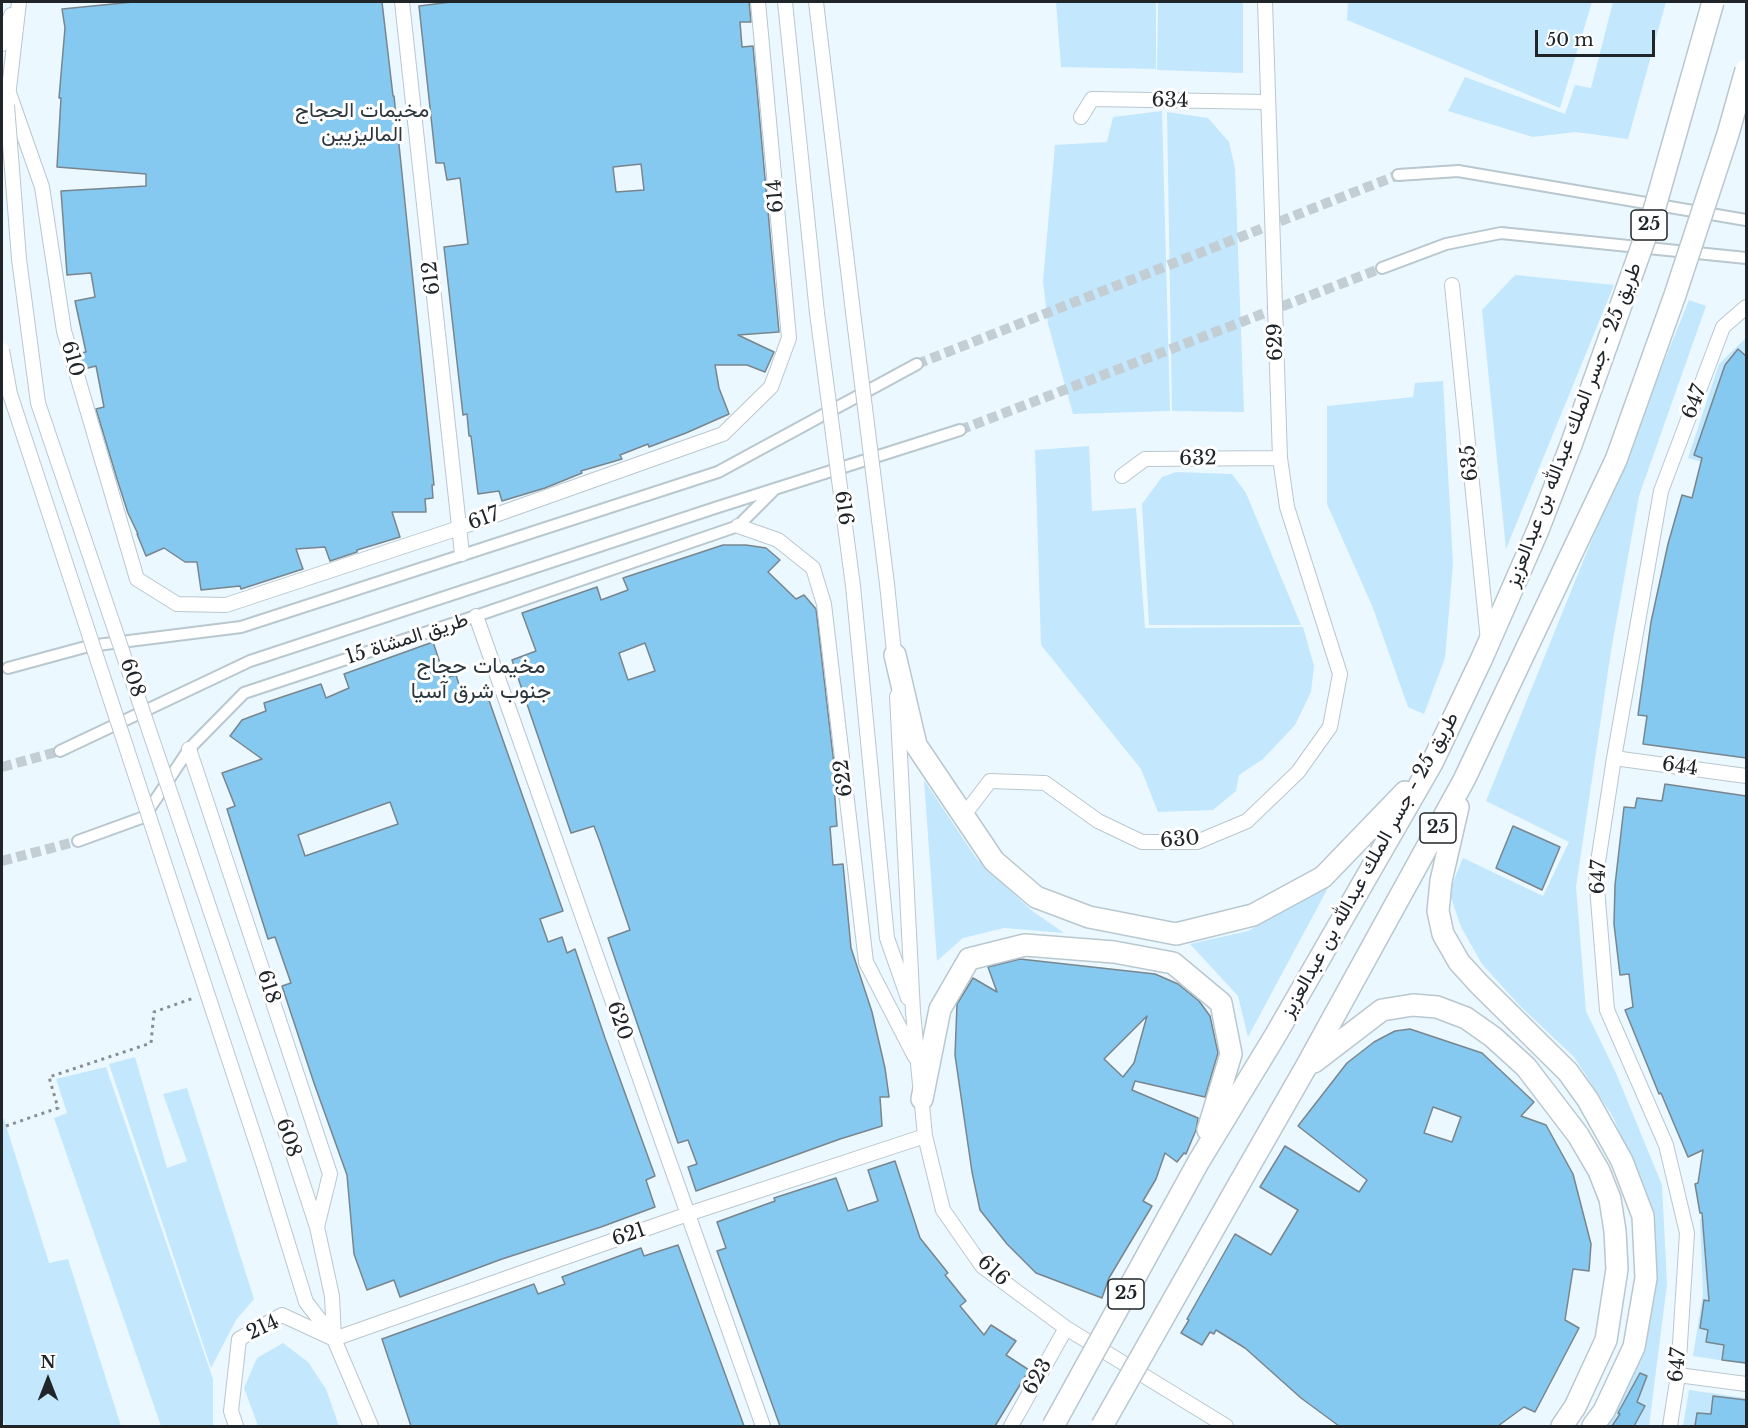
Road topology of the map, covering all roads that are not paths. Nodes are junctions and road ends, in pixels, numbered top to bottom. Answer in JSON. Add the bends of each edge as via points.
{"nodes":[{"id":1,"x":17,"y":2,"type":"edge"},
{"id":2,"x":402,"y":2,"type":"edge"},
{"id":3,"x":758,"y":2,"type":"edge"},
{"id":4,"x":785,"y":2,"type":"edge"},
{"id":5,"x":816,"y":2,"type":"edge"},
{"id":6,"x":1265,"y":2,"type":"edge"},
{"id":7,"x":1713,"y":2,"type":"edge"},
{"id":8,"x":2,"y":44,"type":"edge"},
{"id":9,"x":1746,"y":70,"type":"edge"},
{"id":10,"x":8,"y":90,"type":"junction"},
{"id":11,"x":1268,"y":102,"type":"junction"},
{"id":12,"x":1081,"y":117,"type":"dead end"},
{"id":13,"x":1398,"y":175,"type":"tunnel mouth"},
{"id":14,"x":1746,"y":220,"type":"edge"},
{"id":15,"x":1746,"y":258,"type":"edge"},
{"id":16,"x":1382,"y":268,"type":"tunnel mouth"},
{"id":17,"x":1452,"y":285,"type":"dead end"},
{"id":18,"x":1746,"y":307,"type":"edge"},
{"id":19,"x":2,"y":350,"type":"edge"},
{"id":20,"x":917,"y":364,"type":"tunnel mouth"},
{"id":21,"x":771,"y":387,"type":"joint"},
{"id":22,"x":960,"y":430,"type":"tunnel mouth"},
{"id":23,"x":1280,"y":458,"type":"junction"},
{"id":24,"x":1122,"y":476,"type":"dead end"},
{"id":25,"x":775,"y":490,"type":"junction"},
{"id":26,"x":738,"y":526,"type":"junction"},
{"id":27,"x":459,"y":528,"type":"junction"},
{"id":28,"x":462,"y":554,"type":"junction"},
{"id":29,"x":177,"y":604,"type":"joint"},
{"id":30,"x":476,"y":616,"type":"junction"},
{"id":31,"x":1488,"y":642,"type":"junction"},
{"id":32,"x":895,"y":655,"type":"junction"},
{"id":33,"x":8,"y":668,"type":"dead end"},
{"id":34,"x":1340,"y":674,"type":"joint"},
{"id":35,"x":189,"y":748,"type":"junction"},
{"id":36,"x":60,"y":752,"type":"tunnel mouth"},
{"id":37,"x":1614,"y":758,"type":"junction"},
{"id":38,"x":1432,"y":763,"type":"junction"},
{"id":39,"x":1746,"y":776,"type":"edge"},
{"id":40,"x":1464,"y":780,"type":"junction"},
{"id":41,"x":964,"y":815,"type":"junction"},
{"id":42,"x":78,"y":841,"type":"tunnel mouth"},
{"id":43,"x":913,"y":1012,"type":"junction"},
{"id":44,"x":918,"y":1064,"type":"junction"},
{"id":45,"x":1306,"y":1067,"type":"junction"},
{"id":46,"x":922,"y":1100,"type":"junction"},
{"id":47,"x":926,"y":1136,"type":"junction"},
{"id":48,"x":1199,"y":1161,"type":"junction"},
{"id":49,"x":687,"y":1214,"type":"junction"},
{"id":50,"x":317,"y":1227,"type":"junction"},
{"id":51,"x":1066,"y":1328,"type":"junction"},
{"id":52,"x":334,"y":1339,"type":"junction"},
{"id":53,"x":1678,"y":1375,"type":"junction"},
{"id":54,"x":1746,"y":1384,"type":"edge"},
{"id":55,"x":237,"y":1426,"type":"edge"},
{"id":56,"x":371,"y":1426,"type":"edge"},
{"id":57,"x":763,"y":1426,"type":"edge"},
{"id":58,"x":1011,"y":1426,"type":"edge"},
{"id":59,"x":1053,"y":1426,"type":"edge"},
{"id":60,"x":1102,"y":1426,"type":"edge"},
{"id":61,"x":1226,"y":1426,"type":"edge"},
{"id":62,"x":1562,"y":1426,"type":"edge"},
{"id":63,"x":1593,"y":1426,"type":"edge"},
{"id":64,"x":1670,"y":1426,"type":"edge"}],
"edges":[{"from":1,"to":8,"type":"street","name":"608"},
{"from":1,"to":10,"type":"street","name":"608"},
{"from":2,"to":27,"type":"street","name":"612"},
{"from":3,"to":21,"type":"street","name":"614","via":[[789,338]]},
{"from":4,"to":43,"type":"street","name":"616","bridge":true,"via":[[817,314],[853,586],[887,938]]},
{"from":5,"to":32,"type":"street","name":"616","bridge":true},
{"from":6,"to":11,"type":"street","name":"629"},
{"from":7,"to":31,"type":"main road","name":"طريق 25 - جسر الملك عبدالله بن عبدالعزيز","number":"25","bridge":true,"via":[[1650,221],[1539,530]]},
{"from":9,"to":40,"type":"main road","name":"طريق 25 - جسر الملك عبدالله بن عبدالعزيز","number":"25","bridge":true,"via":[[1679,284],[1617,460]]},
{"from":10,"to":29,"type":"street","name":"610","via":[[42,187],[64,331],[137,579]]},
{"from":10,"to":50,"type":"street","name":"608","bridge":true,"via":[[19,259],[39,403]]},
{"from":11,"to":12,"type":"street","name":"634","via":[[1092,99]]},
{"from":11,"to":23,"type":"street","name":"629"},
{"from":13,"to":14,"type":"street","via":[[1458,171]]},
{"from":15,"to":16,"type":"street","via":[[1501,233],[1446,244]]},
{"from":17,"to":31,"type":"street","name":"635"},
{"from":18,"to":37,"type":"street","name":"647","via":[[1723,327],[1661,492]]},
{"from":19,"to":52,"type":"street","name":"608","bridge":true,"via":[[10,394],[306,1302]]},
{"from":20,"to":28,"type":"street","via":[[718,472]]},
{"from":21,"to":27,"type":"street","name":"617","via":[[723,434]]},
{"from":22,"to":25,"type":"street","name":"طريق المشاة 15"},
{"from":23,"to":24,"type":"street","name":"632","via":[[1145,459]]},
{"from":23,"to":34,"type":"street","name":"629","via":[[1287,507]]},
{"from":25,"to":26,"type":"street","name":"طريق المشاة 15"},
{"from":25,"to":36,"type":"street","name":"طريق المشاة 15","via":[[250,661]]},
{"from":26,"to":30,"type":"street","name":"طريق المشاة 15"},
{"from":26,"to":44,"type":"street","name":"622","via":[[778,540],[813,568],[824,604],[866,962]]},
{"from":27,"to":28,"type":"street","name":"612"},
{"from":27,"to":29,"type":"street","name":"617","via":[[226,605]]},
{"from":28,"to":33,"type":"street","via":[[241,627],[89,646]]},
{"from":30,"to":35,"type":"street","name":"طريق المشاة 15","via":[[244,693]]},
{"from":30,"to":49,"type":"street","name":"620"},
{"from":31,"to":38,"type":"main road","name":"طريق 25 - جسر الملك عبدالله بن عبدالعزيز","number":"25"},
{"from":32,"to":41,"type":"main road","via":[[916,745]]},
{"from":32,"to":43,"type":"street","name":"616"},
{"from":34,"to":41,"type":"street","name":"630","via":[[1330,727],[1298,772],[1247,821],[1197,842],[1142,842],[1098,821],[1045,783],[990,781]]},
{"from":35,"to":42,"type":"street","name":"طريق المشاة 15","via":[[144,817]]},
{"from":35,"to":50,"type":"street","name":"618","via":[[330,1174]]},
{"from":37,"to":39,"type":"street","name":"644"},
{"from":37,"to":53,"type":"street","name":"647","via":[[1596,875],[1607,1010],[1666,1145],[1687,1233]]},
{"from":38,"to":41,"type":"main road","via":[[1323,877],[1253,915],[1176,934],[1089,917],[1036,897],[994,861]]},
{"from":38,"to":48,"type":"main road","name":"طريق 25 - جسر الملك عبدالله بن عبدالعزيز","number":"25"},
{"from":40,"to":45,"type":"main road","name":"طريق 25 - جسر الملك عبدالله بن عبدالعزيز","number":"25"},
{"from":40,"to":63,"type":"main road","via":[[1441,881],[1438,911],[1443,934],[1459,962],[1568,1072],[1588,1100],[1622,1161],[1643,1216],[1646,1278],[1634,1347]]},
{"from":43,"to":44,"type":"street","name":"616"},
{"from":44,"to":46,"type":"street","name":"616"},
{"from":45,"to":60,"type":"main road","name":"طريق 25 - جسر الملك عبدالله بن عبدالعزيز","number":"25","bridge":true},
{"from":45,"to":62,"type":"main road","via":[[1382,1010],[1413,1005],[1437,1007],[1466,1018],[1493,1037],[1526,1067],[1578,1135],[1610,1200],[1617,1269],[1606,1340]]},
{"from":46,"to":47,"type":"street","name":"616"},
{"from":46,"to":48,"type":"main road","via":[[940,1009],[969,959],[1025,945],[1114,952],[1173,963],[1221,1003],[1232,1054]]},
{"from":47,"to":49,"type":"street","name":"621"},
{"from":47,"to":51,"type":"street","name":"616","via":[[943,1210],[982,1266]]},
{"from":48,"to":59,"type":"main road","name":"طريق 25 - جسر الملك عبدالله بن عبدالعزيز","number":"25","bridge":true},
{"from":49,"to":52,"type":"street","name":"621"},
{"from":49,"to":57,"type":"street","name":"620"},
{"from":50,"to":52,"type":"street","name":"608","via":[[332,1296]]},
{"from":51,"to":58,"type":"street","name":"623"},
{"from":51,"to":61,"type":"street","name":"616"},
{"from":52,"to":55,"type":"street","name":"214","via":[[282,1315],[239,1339],[231,1411]]},
{"from":52,"to":56,"type":"street","name":"608"},
{"from":53,"to":54,"type":"street"},
{"from":53,"to":64,"type":"street","name":"647"}]}
